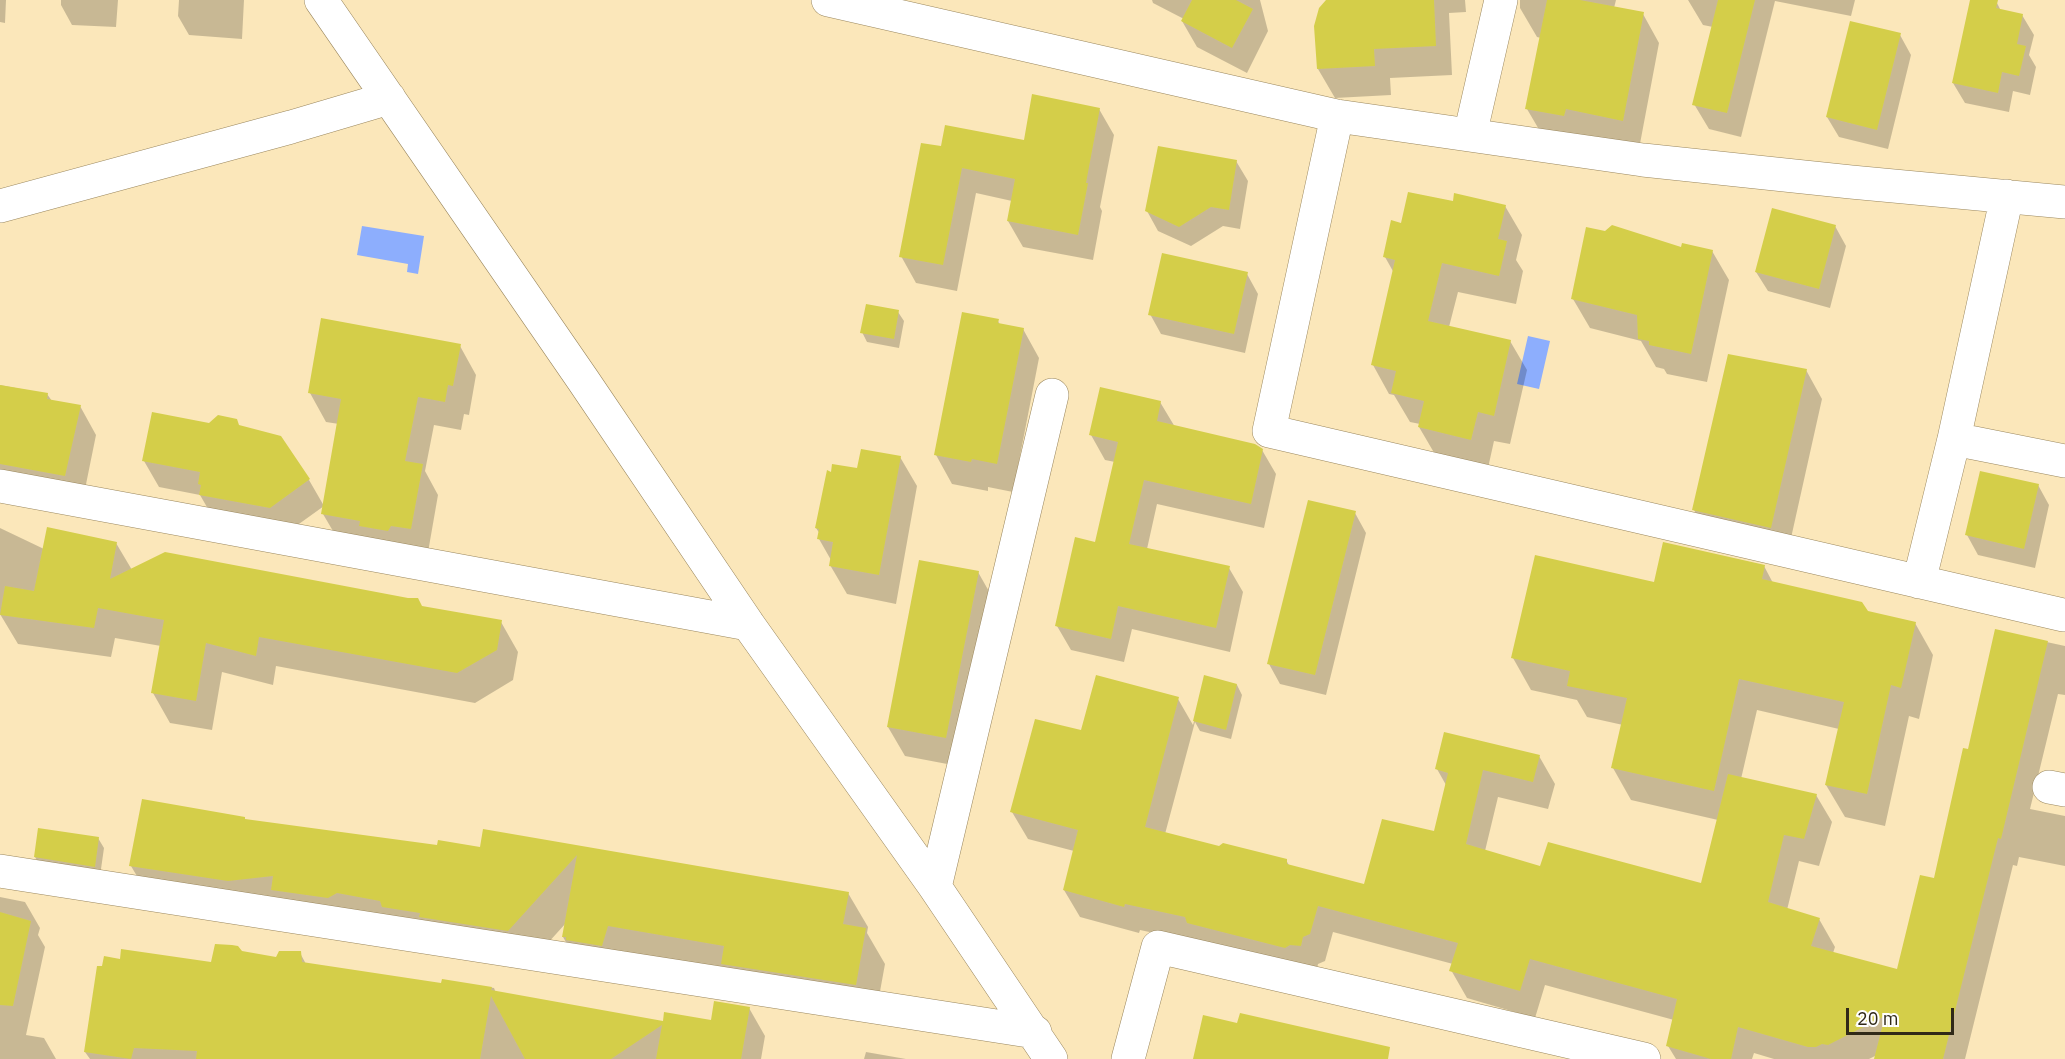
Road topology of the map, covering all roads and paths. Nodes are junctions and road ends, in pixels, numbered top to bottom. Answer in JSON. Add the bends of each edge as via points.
{"nodes":[{"id":1,"x":321,"y":0,"type":"edge"},
{"id":2,"x":828,"y":0,"type":"edge"},
{"id":3,"x":1501,"y":0,"type":"edge"},
{"id":4,"x":389,"y":98,"type":"junction"},
{"id":5,"x":1337,"y":116,"type":"junction"},
{"id":6,"x":1470,"y":135,"type":"junction"},
{"id":7,"x":2007,"y":196,"type":"junction"},
{"id":8,"x":2065,"y":202,"type":"edge"},
{"id":9,"x":0,"y":206,"type":"edge"},
{"id":10,"x":1052,"y":395,"type":"dead end"},
{"id":11,"x":1954,"y":439,"type":"junction"},
{"id":12,"x":2065,"y":461,"type":"edge"},
{"id":13,"x":0,"y":486,"type":"edge"},
{"id":14,"x":1919,"y":582,"type":"junction"},
{"id":15,"x":2063,"y":615,"type":"dead end"},
{"id":16,"x":748,"y":624,"type":"junction"},
{"id":17,"x":0,"y":871,"type":"edge"},
{"id":18,"x":935,"y":887,"type":"junction"},
{"id":19,"x":1043,"y":1046,"type":"edge"},
{"id":20,"x":1128,"y":1059,"type":"edge"},
{"id":21,"x":1644,"y":1059,"type":"edge"}],
"edges":[{"from":1,"to":4,"type":"street"},
{"from":2,"to":5,"type":"street"},
{"from":3,"to":6,"type":"street"},
{"from":4,"to":9,"type":"street"},
{"from":4,"to":16,"type":"street"},
{"from":5,"to":6,"type":"street"},
{"from":5,"to":14,"type":"street","via":[[1269,431]]},
{"from":6,"to":7,"type":"street","via":[[1643,160]]},
{"from":7,"to":8,"type":"street"},
{"from":7,"to":11,"type":"street"},
{"from":10,"to":18,"type":"street"},
{"from":11,"to":12,"type":"street"},
{"from":11,"to":14,"type":"street"},
{"from":13,"to":16,"type":"street"},
{"from":14,"to":15,"type":"street"},
{"from":16,"to":18,"type":"street"},
{"from":17,"to":19,"type":"street"},
{"from":18,"to":19,"type":"street"},
{"from":20,"to":21,"type":"street","via":[[1158,947]]}]}
